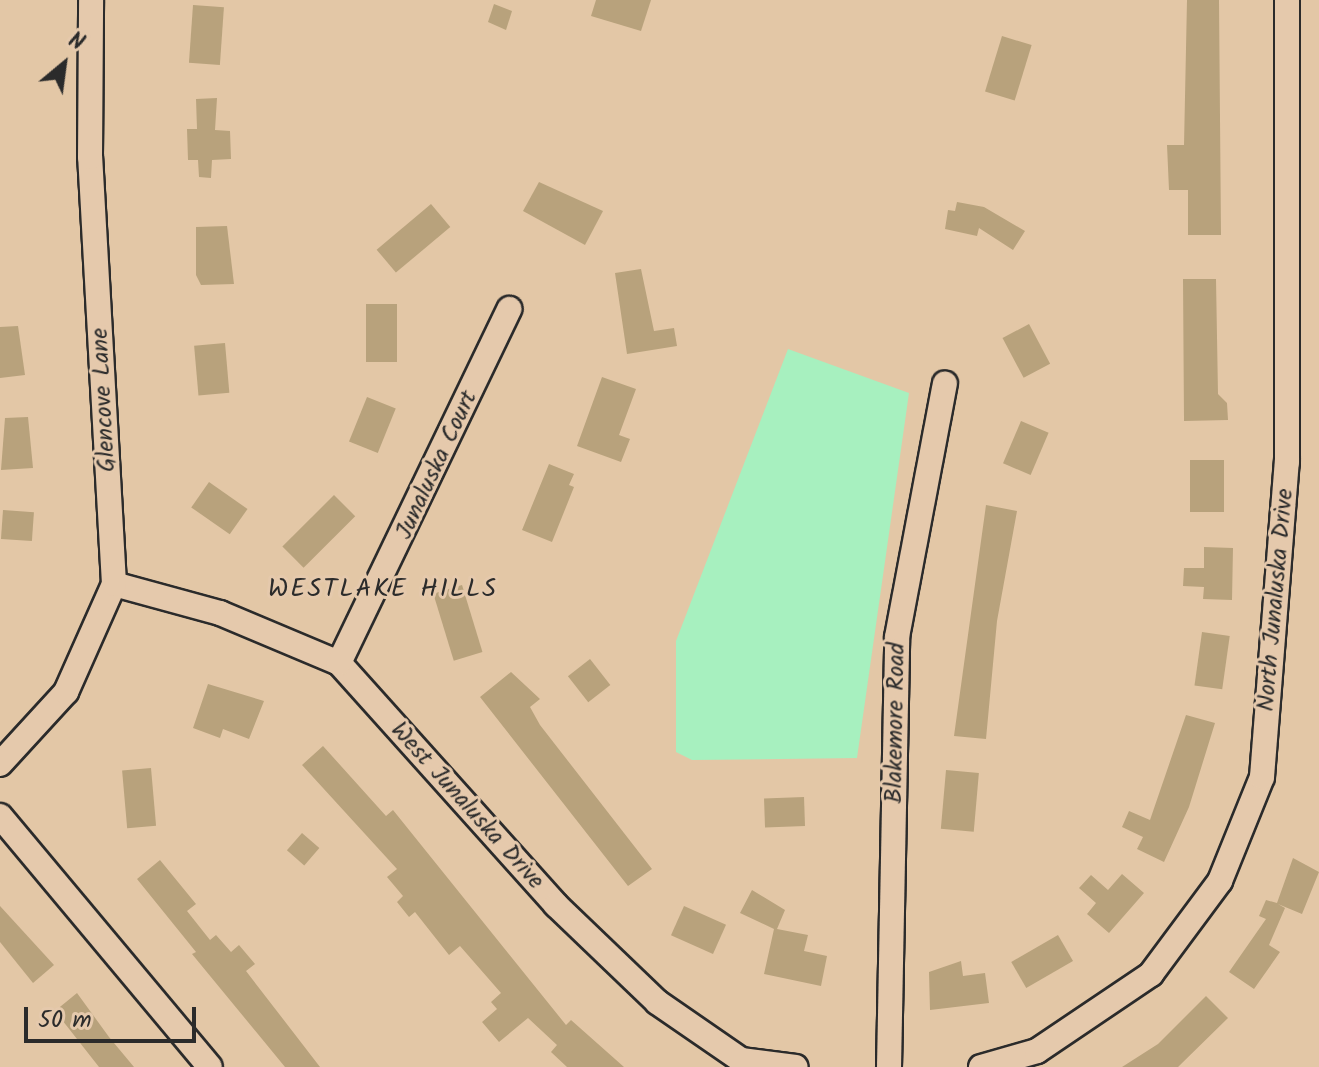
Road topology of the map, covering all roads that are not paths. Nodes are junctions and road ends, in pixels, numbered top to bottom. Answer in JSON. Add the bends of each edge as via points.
{"nodes":[{"id":1,"x":91,"y":0,"type":"edge"},
{"id":2,"x":1287,"y":0,"type":"edge"},
{"id":3,"x":509,"y":309,"type":"dead end"},
{"id":4,"x":945,"y":383,"type":"dead end"},
{"id":5,"x":114,"y":584,"type":"junction"},
{"id":6,"x":339,"y":663,"type":"junction"},
{"id":7,"x":0,"y":764,"type":"edge"},
{"id":8,"x":0,"y":816,"type":"edge"},
{"id":9,"x":210,"y":1067,"type":"edge"},
{"id":10,"x":796,"y":1067,"type":"edge"},
{"id":11,"x":889,"y":1067,"type":"edge"},
{"id":12,"x":981,"y":1067,"type":"edge"}],
"edges":[{"from":1,"to":5,"type":"street","name":"Glencove Lane","via":[[90,157]]},
{"from":2,"to":12,"type":"street","name":"North Junaluska Drive","via":[[1287,462],[1262,777],[1220,881],[1151,974],[1037,1051]]},
{"from":3,"to":6,"type":"street","name":"Junaluska Court"},
{"from":4,"to":11,"type":"street","name":"Blakemore Road","via":[[897,637]]},
{"from":5,"to":6,"type":"street","name":"West Junaluska Drive","via":[[220,613]]},
{"from":5,"to":7,"type":"street","name":"Glencove Lane","via":[[66,692]]},
{"from":6,"to":10,"type":"street","name":"West Junaluska Drive","via":[[556,905],[657,1002],[741,1060]]},
{"from":8,"to":9,"type":"street"}]}
